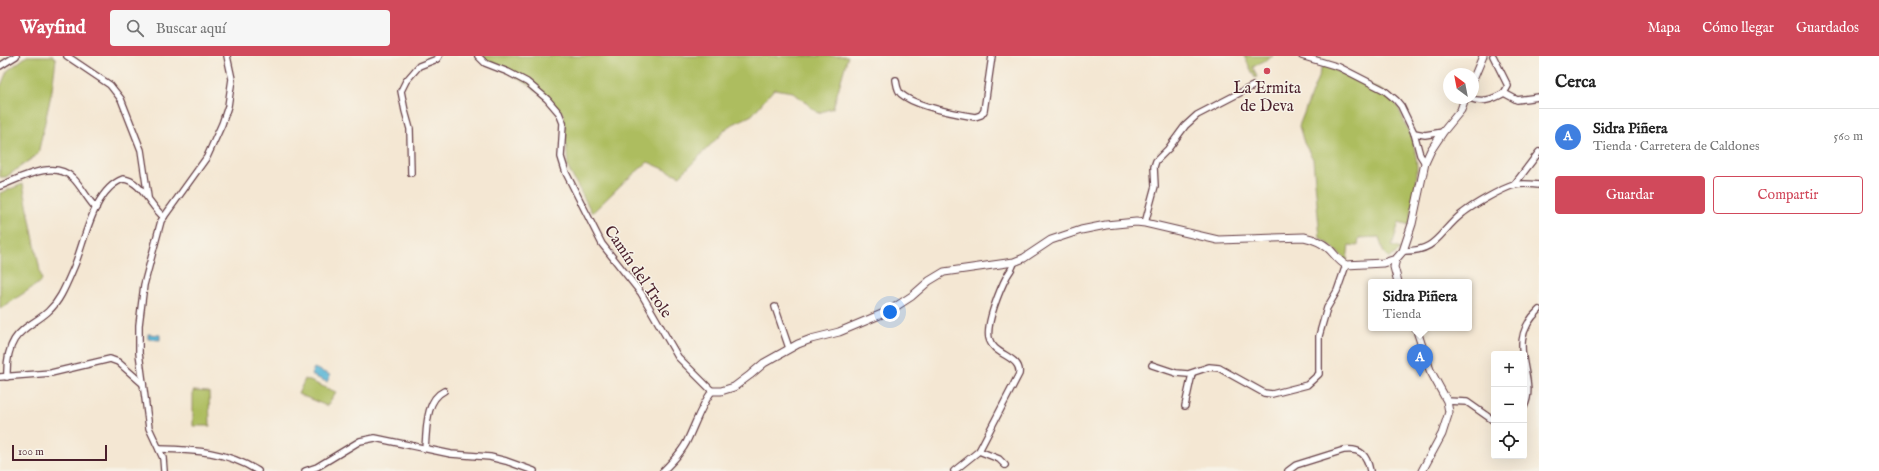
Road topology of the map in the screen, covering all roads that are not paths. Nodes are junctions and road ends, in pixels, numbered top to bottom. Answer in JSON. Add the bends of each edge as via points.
{"nodes":[{"id":1,"x":16,"y":56,"type":"edge"},
{"id":2,"x":66,"y":56,"type":"edge"},
{"id":3,"x":227,"y":56,"type":"edge"},
{"id":4,"x":439,"y":56,"type":"edge"},
{"id":5,"x":478,"y":56,"type":"edge"},
{"id":6,"x":992,"y":56,"type":"edge"},
{"id":7,"x":1302,"y":56,"type":"edge"},
{"id":8,"x":1483,"y":56,"type":"edge"},
{"id":9,"x":1493,"y":56,"type":"edge"},
{"id":10,"x":0,"y":66,"type":"edge"},
{"id":11,"x":1478,"y":68,"type":"edge"},
{"id":12,"x":896,"y":80,"type":"dead end"},
{"id":13,"x":1254,"y":86,"type":"dead end"},
{"id":14,"x":1504,"y":93,"type":"junction"},
{"id":15,"x":1539,"y":97,"type":"edge"},
{"id":16,"x":1479,"y":101,"type":"edge"},
{"id":17,"x":1462,"y":104,"type":"edge"},
{"id":18,"x":1443,"y":132,"type":"junction"},
{"id":19,"x":1414,"y":133,"type":"junction"},
{"id":20,"x":1539,"y":152,"type":"edge"},
{"id":21,"x":1425,"y":163,"type":"junction"},
{"id":22,"x":411,"y":173,"type":"dead end"},
{"id":23,"x":1514,"y":185,"type":"junction"},
{"id":24,"x":1539,"y":185,"type":"edge"},
{"id":25,"x":0,"y":186,"type":"edge"},
{"id":26,"x":148,"y":197,"type":"junction"},
{"id":27,"x":96,"y":208,"type":"junction"},
{"id":28,"x":164,"y":217,"type":"junction"},
{"id":29,"x":1145,"y":222,"type":"junction"},
{"id":30,"x":1403,"y":251,"type":"junction"},
{"id":31,"x":1396,"y":259,"type":"junction"},
{"id":32,"x":1014,"y":262,"type":"junction"},
{"id":33,"x":1346,"y":265,"type":"junction"},
{"id":34,"x":1397,"y":279,"type":"edge"},
{"id":35,"x":775,"y":308,"type":"dead end"},
{"id":36,"x":1539,"y":310,"type":"edge"},
{"id":37,"x":1417,"y":331,"type":"edge"},
{"id":38,"x":789,"y":348,"type":"junction"},
{"id":39,"x":1152,"y":365,"type":"dead end"},
{"id":40,"x":1192,"y":374,"type":"junction"},
{"id":41,"x":0,"y":377,"type":"edge"},
{"id":42,"x":7,"y":377,"type":"junction"},
{"id":43,"x":143,"y":384,"type":"junction"},
{"id":44,"x":444,"y":391,"type":"dead end"},
{"id":45,"x":712,"y":391,"type":"junction"},
{"id":46,"x":1447,"y":401,"type":"junction"},
{"id":47,"x":1527,"y":402,"type":"edge"},
{"id":48,"x":1185,"y":406,"type":"dead end"},
{"id":49,"x":1491,"y":420,"type":"edge"},
{"id":50,"x":425,"y":448,"type":"junction"},
{"id":51,"x":159,"y":449,"type":"junction"},
{"id":52,"x":979,"y":450,"type":"junction"},
{"id":53,"x":1005,"y":465,"type":"dead end"},
{"id":54,"x":164,"y":471,"type":"edge"},
{"id":55,"x":258,"y":471,"type":"edge"},
{"id":56,"x":305,"y":471,"type":"edge"},
{"id":57,"x":534,"y":471,"type":"edge"},
{"id":58,"x":663,"y":471,"type":"edge"},
{"id":59,"x":954,"y":471,"type":"edge"},
{"id":60,"x":1288,"y":471,"type":"edge"},
{"id":61,"x":1370,"y":471,"type":"edge"},
{"id":62,"x":1422,"y":471,"type":"edge"}],
"edges":[{"from":1,"to":10,"type":"street"},
{"from":2,"to":26,"type":"street","via":[[110,85],[121,99],[141,150]]},
{"from":3,"to":28,"type":"street","via":[[232,79],[231,93],[215,142]]},
{"from":4,"to":22,"type":"street","via":[[419,66],[401,90],[410,129]]},
{"from":5,"to":45,"type":"street","name":"Camín del Trole","via":[[485,63],[527,82],[559,113],[563,123],[561,157],[566,173],[602,244],[641,293],[678,357]]},
{"from":6,"to":12,"type":"street","via":[[984,111],[975,117],[927,106],[914,100],[902,94],[897,88]]},
{"from":7,"to":19,"type":"street","via":[[1339,67],[1388,93],[1401,106]]},
{"from":8,"to":11,"type":"street"},
{"from":9,"to":14,"type":"street","via":[[1508,86]]},
{"from":13,"to":29,"type":"street","via":[[1197,115],[1156,161],[1152,201]]},
{"from":14,"to":15,"type":"street","via":[[1516,100]]},
{"from":14,"to":16,"type":"street","via":[[1486,101]]},
{"from":17,"to":18,"type":"street","via":[[1455,119]]},
{"from":18,"to":19,"type":"street","via":[[1429,135]]},
{"from":18,"to":21,"type":"street"},
{"from":19,"to":21,"type":"street"},
{"from":20,"to":23,"type":"street"},
{"from":21,"to":30,"type":"street","via":[[1412,224]]},
{"from":23,"to":24,"type":"street"},
{"from":23,"to":30,"type":"street","via":[[1462,213],[1425,249]]},
{"from":25,"to":27,"type":"street","via":[[45,170],[60,170],[73,178]]},
{"from":26,"to":27,"type":"street","via":[[131,181],[123,179],[110,188]]},
{"from":26,"to":28,"type":"street"},
{"from":27,"to":42,"type":"street","via":[[74,267],[56,304],[15,336],[9,356]]},
{"from":28,"to":43,"type":"street","via":[[144,285],[138,353]]},
{"from":29,"to":32,"type":"street","via":[[1081,230],[1051,240]]},
{"from":29,"to":33,"type":"street","via":[[1218,240],[1304,237],[1316,240],[1327,247]]},
{"from":30,"to":31,"type":"street"},
{"from":31,"to":33,"type":"street","via":[[1383,263]]},
{"from":31,"to":34,"type":"street","via":[[1394,267]]},
{"from":32,"to":38,"type":"street","via":[[944,272],[884,313],[840,332],[811,339]]},
{"from":32,"to":52,"type":"street","via":[[990,323],[989,338],[996,349],[1019,366],[1019,374]]},
{"from":33,"to":40,"type":"street","via":[[1337,291],[1327,308],[1319,336],[1319,374],[1312,382],[1301,388],[1264,394],[1219,368],[1209,367]]},
{"from":35,"to":38,"type":"street"},
{"from":36,"to":47,"type":"street","via":[[1525,330],[1525,350],[1533,381],[1531,396]]},
{"from":37,"to":46,"type":"street","via":[[1430,370]]},
{"from":38,"to":45,"type":"street","via":[[764,363],[734,387]]},
{"from":39,"to":40,"type":"street","via":[[1176,373]]},
{"from":40,"to":48,"type":"street"},
{"from":41,"to":42,"type":"street"},
{"from":42,"to":43,"type":"street","via":[[51,374],[110,360],[118,362]]},
{"from":43,"to":51,"type":"street","via":[[149,428]]},
{"from":44,"to":50,"type":"street","via":[[437,396],[431,407]]},
{"from":45,"to":58,"type":"street","via":[[695,421],[688,440]]},
{"from":46,"to":49,"type":"street","via":[[1467,402]]},
{"from":46,"to":62,"type":"street","via":[[1449,412],[1442,434]]},
{"from":50,"to":56,"type":"street","via":[[369,439],[360,441],[318,467]]},
{"from":50,"to":57,"type":"street","via":[[451,454],[490,457]]},
{"from":51,"to":54,"type":"street"},
{"from":51,"to":55,"type":"street","via":[[220,455],[242,461]]},
{"from":52,"to":53,"type":"street","via":[[999,459]]},
{"from":52,"to":59,"type":"street"},
{"from":60,"to":61,"type":"street","via":[[1296,465],[1352,449],[1362,451]]}]}
